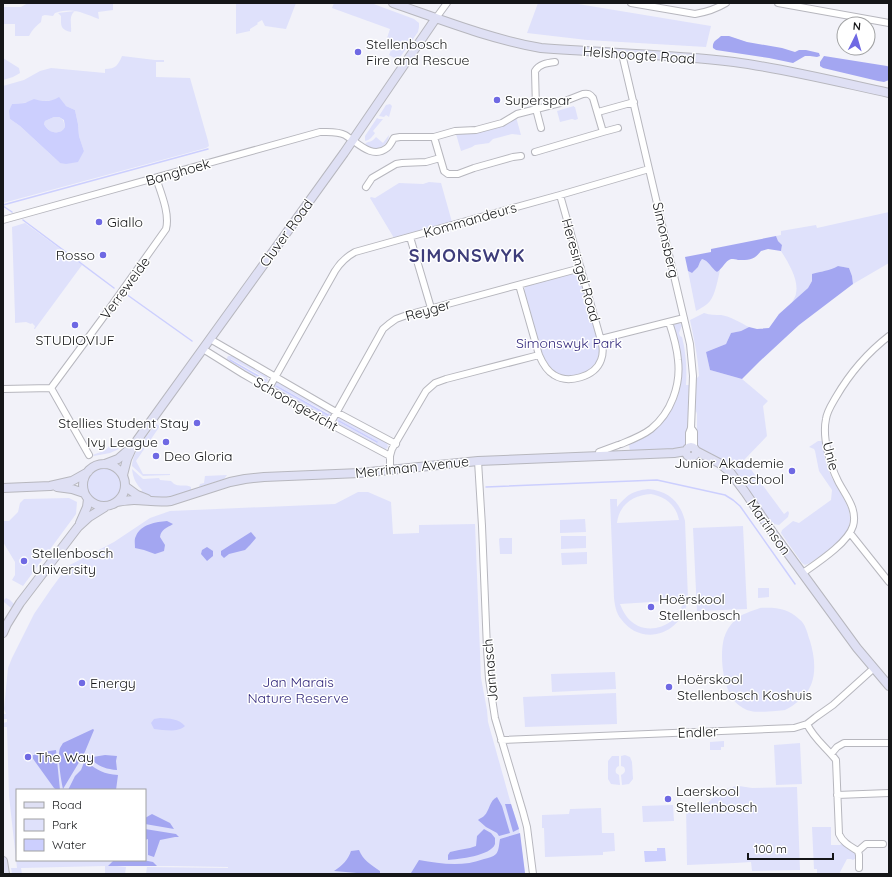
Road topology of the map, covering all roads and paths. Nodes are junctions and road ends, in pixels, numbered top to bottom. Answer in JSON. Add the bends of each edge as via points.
{"nodes":[{"id":1,"x":393,"y":3,"type":"edge"},
{"id":2,"x":447,"y":3,"type":"edge"},
{"id":3,"x":631,"y":3,"type":"edge"},
{"id":4,"x":726,"y":3,"type":"edge"},
{"id":5,"x":778,"y":3,"type":"edge"},
{"id":6,"x":436,"y":18,"type":"junction"},
{"id":7,"x":889,"y":23,"type":"edge"},
{"id":8,"x":622,"y":54,"type":"junction"},
{"id":9,"x":555,"y":62,"type":"dead end"},
{"id":10,"x":889,"y":93,"type":"edge"},
{"id":11,"x":634,"y":102,"type":"junction"},
{"id":12,"x":536,"y":109,"type":"junction"},
{"id":13,"x":598,"y":112,"type":"junction"},
{"id":14,"x":541,"y":128,"type":"dead end"},
{"id":15,"x":618,"y":128,"type":"dead end"},
{"id":16,"x":603,"y":132,"type":"junction"},
{"id":17,"x":434,"y":137,"type":"junction"},
{"id":18,"x":352,"y":141,"type":"junction"},
{"id":19,"x":535,"y":152,"type":"dead end"},
{"id":20,"x":521,"y":156,"type":"dead end"},
{"id":21,"x":440,"y":158,"type":"junction"},
{"id":22,"x":649,"y":169,"type":"junction"},
{"id":23,"x":156,"y":178,"type":"junction"},
{"id":24,"x":366,"y":187,"type":"dead end"},
{"id":25,"x":560,"y":195,"type":"junction"},
{"id":26,"x":3,"y":220,"type":"edge"},
{"id":27,"x":410,"y":237,"type":"junction"},
{"id":28,"x":581,"y":268,"type":"junction"},
{"id":29,"x":519,"y":285,"type":"junction"},
{"id":30,"x":432,"y":308,"type":"junction"},
{"id":31,"x":684,"y":318,"type":"junction"},
{"id":32,"x":670,"y":322,"type":"junction"},
{"id":33,"x":889,"y":336,"type":"edge"},
{"id":34,"x":210,"y":339,"type":"junction"},
{"id":35,"x":601,"y":339,"type":"junction"},
{"id":36,"x":203,"y":349,"type":"junction"},
{"id":37,"x":229,"y":351,"type":"junction"},
{"id":38,"x":539,"y":355,"type":"junction"},
{"id":39,"x":222,"y":361,"type":"junction"},
{"id":40,"x":275,"y":377,"type":"junction"},
{"id":41,"x":51,"y":388,"type":"junction"},
{"id":42,"x":269,"y":388,"type":"junction"},
{"id":43,"x":3,"y":389,"type":"edge"},
{"id":44,"x":336,"y":412,"type":"junction"},
{"id":45,"x":330,"y":424,"type":"junction"},
{"id":46,"x":396,"y":444,"type":"junction"},
{"id":47,"x":621,"y":444,"type":"junction"},
{"id":48,"x":133,"y":446,"type":"junction"},
{"id":49,"x":691,"y":452,"type":"junction"},
{"id":50,"x":88,"y":455,"type":"dead end"},
{"id":51,"x":627,"y":455,"type":"junction"},
{"id":52,"x":390,"y":456,"type":"junction"},
{"id":53,"x":599,"y":456,"type":"junction"},
{"id":54,"x":478,"y":461,"type":"junction"},
{"id":55,"x":105,"y":464,"type":"junction"},
{"id":56,"x":390,"y":470,"type":"junction"},
{"id":57,"x":88,"y":471,"type":"junction"},
{"id":58,"x":123,"y":475,"type":"junction"},
{"id":59,"x":50,"y":486,"type":"junction"},
{"id":60,"x":126,"y":487,"type":"junction"},
{"id":61,"x":3,"y":488,"type":"edge"},
{"id":62,"x":86,"y":496,"type":"junction"},
{"id":63,"x":117,"y":502,"type":"junction"},
{"id":64,"x":154,"y":502,"type":"junction"},
{"id":65,"x":105,"y":507,"type":"junction"},
{"id":66,"x":78,"y":527,"type":"junction"},
{"id":67,"x":850,"y":533,"type":"junction"},
{"id":68,"x":803,"y":573,"type":"junction"},
{"id":69,"x":889,"y":582,"type":"edge"},
{"id":70,"x":3,"y":633,"type":"edge"},
{"id":71,"x":874,"y":668,"type":"junction"},
{"id":72,"x":889,"y":686,"type":"edge"},
{"id":73,"x":807,"y":724,"type":"junction"},
{"id":74,"x":501,"y":740,"type":"junction"},
{"id":75,"x":889,"y":742,"type":"edge"},
{"id":76,"x":831,"y":754,"type":"junction"},
{"id":77,"x":889,"y":793,"type":"edge"},
{"id":78,"x":837,"y":795,"type":"junction"},
{"id":79,"x":883,"y":844,"type":"dead end"},
{"id":80,"x":858,"y":850,"type":"junction"},
{"id":81,"x":3,"y":861,"type":"edge"},
{"id":82,"x":859,"y":868,"type":"dead end"},
{"id":83,"x":4,"y":874,"type":"edge"},
{"id":84,"x":533,"y":874,"type":"edge"}],
"edges":[{"from":1,"to":6,"type":"street","name":"Helshoogte Road"},
{"from":2,"to":6,"type":"street"},
{"from":3,"to":4,"type":"street","via":[[695,14],[705,13]]},
{"from":5,"to":7,"type":"street"},
{"from":6,"to":8,"type":"street","name":"Helshoogte Road","via":[[524,45]]},
{"from":6,"to":18,"type":"street","name":"Cluver Road"},
{"from":8,"to":10,"type":"street","name":"Helshoogte Road","via":[[735,62]]},
{"from":8,"to":11,"type":"street","name":"Simonsberg"},
{"from":9,"to":12,"type":"street","via":[[537,67],[535,71]]},
{"from":11,"to":13,"type":"street"},
{"from":11,"to":22,"type":"street","name":"Simonsberg"},
{"from":12,"to":13,"type":"street","via":[[587,93],[593,98]]},
{"from":12,"to":14,"type":"street"},
{"from":12,"to":17,"type":"street","via":[[518,114],[502,123]]},
{"from":13,"to":16,"type":"street"},
{"from":15,"to":16,"type":"street"},
{"from":16,"to":19,"type":"street"},
{"from":17,"to":18,"type":"street","name":"Banghoek","via":[[394,138],[386,149],[376,152]]},
{"from":17,"to":21,"type":"street"},
{"from":18,"to":23,"type":"street","name":"Banghoek","via":[[339,133],[320,132]]},
{"from":18,"to":34,"type":"street","name":"Cluver Road"},
{"from":20,"to":21,"type":"street","via":[[453,175],[444,171]]},
{"from":21,"to":24,"type":"street","via":[[426,162],[396,164],[372,178]]},
{"from":22,"to":25,"type":"street","name":"Kommandeurs"},
{"from":22,"to":31,"type":"street","name":"Simonsberg"},
{"from":23,"to":26,"type":"street","name":"Banghoek"},
{"from":23,"to":41,"type":"street","name":"Verreweide","via":[[167,213],[166,229]]},
{"from":25,"to":27,"type":"street","name":"Kommandeurs"},
{"from":25,"to":28,"type":"street","name":"Heresingel Road"},
{"from":27,"to":30,"type":"street"},
{"from":27,"to":40,"type":"street","name":"Kommandeurs","via":[[355,252],[339,264]]},
{"from":28,"to":29,"type":"street","name":"Reyger"},
{"from":28,"to":35,"type":"street","name":"Heresingel Road"},
{"from":29,"to":30,"type":"street","name":"Reyger"},
{"from":29,"to":38,"type":"street","name":"Heresingel Road"},
{"from":30,"to":44,"type":"street","name":"Reyger","via":[[396,319],[383,329]]},
{"from":31,"to":32,"type":"street"},
{"from":31,"to":49,"type":"street","name":"Simonsberg","via":[[693,376],[689,433]]},
{"from":32,"to":35,"type":"street"},
{"from":32,"to":47,"type":"street","via":[[678,360],[678,376],[672,401],[663,417],[651,429]]},
{"from":33,"to":67,"type":"street","name":"Unie","via":[[848,377],[826,419],[825,435],[829,458],[852,508],[854,521]]},
{"from":34,"to":36,"type":"street","name":"Cluver Road"},
{"from":34,"to":37,"type":"street","name":"Schoongezicht"},
{"from":35,"to":38,"type":"street","name":"Heresingel Road","via":[[601,360],[597,367],[581,378],[566,379],[554,375]]},
{"from":36,"to":39,"type":"street","name":"Schoongezicht"},
{"from":36,"to":48,"type":"street","name":"Cluver Road"},
{"from":37,"to":39,"type":"street"},
{"from":37,"to":40,"type":"street","name":"Schoongezicht"},
{"from":38,"to":46,"type":"street","via":[[435,383],[423,395]]},
{"from":39,"to":42,"type":"street","name":"Schoongezicht"},
{"from":40,"to":42,"type":"street","name":"Kommandeurs"},
{"from":40,"to":44,"type":"street","name":"Schoongezicht"},
{"from":41,"to":43,"type":"street"},
{"from":41,"to":50,"type":"street"},
{"from":42,"to":45,"type":"street","name":"Schoongezicht"},
{"from":44,"to":45,"type":"street","name":"Reyger"},
{"from":44,"to":46,"type":"street","name":"Schoongezicht"},
{"from":45,"to":52,"type":"street","name":"Schoongezicht"},
{"from":46,"to":52,"type":"street"},
{"from":47,"to":51,"type":"street"},
{"from":47,"to":53,"type":"street","via":[[599,452]]},
{"from":48,"to":55,"type":"street","name":"Cluver Road","via":[[118,459]]},
{"from":48,"to":58,"type":"street","name":"Cluver Road"},
{"from":49,"to":51,"type":"street","name":"Merriman Avenue"},
{"from":49,"to":68,"type":"street","name":"Martinson","via":[[719,463],[730,472]]},
{"from":51,"to":53,"type":"street","name":"Merriman Avenue"},
{"from":52,"to":56,"type":"street"},
{"from":53,"to":54,"type":"street","name":"Merriman Avenue"},
{"from":54,"to":56,"type":"street","name":"Merriman Avenue"},
{"from":54,"to":74,"type":"street","name":"Jannasch","via":[[487,656],[495,718]]},
{"from":55,"to":57,"type":"street"},
{"from":55,"to":58,"type":"street","via":[[114,466]]},
{"from":56,"to":64,"type":"street","name":"Merriman Avenue","via":[[245,479],[178,500]]},
{"from":57,"to":59,"type":"street","via":[[72,481]]},
{"from":57,"to":62,"type":"street","via":[[83,484]]},
{"from":58,"to":60,"type":"street"},
{"from":59,"to":61,"type":"street"},
{"from":59,"to":62,"type":"street","via":[[72,489]]},
{"from":60,"to":63,"type":"street"},
{"from":60,"to":64,"type":"street","name":"Merriman Avenue"},
{"from":62,"to":65,"type":"street","via":[[95,505]]},
{"from":62,"to":66,"type":"street","via":[[86,507]]},
{"from":63,"to":64,"type":"street","name":"Merriman Avenue"},
{"from":63,"to":65,"type":"street"},
{"from":65,"to":66,"type":"street"},
{"from":66,"to":70,"type":"street","via":[[20,604]]},
{"from":67,"to":68,"type":"street","via":[[843,542]]},
{"from":67,"to":69,"type":"street"},
{"from":68,"to":71,"type":"street","name":"Martinson"},
{"from":71,"to":72,"type":"street"},
{"from":71,"to":73,"type":"street","name":"Endler","via":[[833,705]]},
{"from":73,"to":74,"type":"street","name":"Endler","via":[[794,728]]},
{"from":73,"to":76,"type":"street","via":[[814,736]]},
{"from":74,"to":84,"type":"street","name":"Jannasch","via":[[527,827]]},
{"from":75,"to":76,"type":"street","via":[[844,744]]},
{"from":76,"to":78,"type":"street","via":[[836,760]]},
{"from":77,"to":78,"type":"street"},
{"from":78,"to":80,"type":"street","via":[[840,838]]},
{"from":79,"to":80,"type":"street","via":[[866,844]]},
{"from":80,"to":82,"type":"street"},
{"from":81,"to":83,"type":"street"}]}
